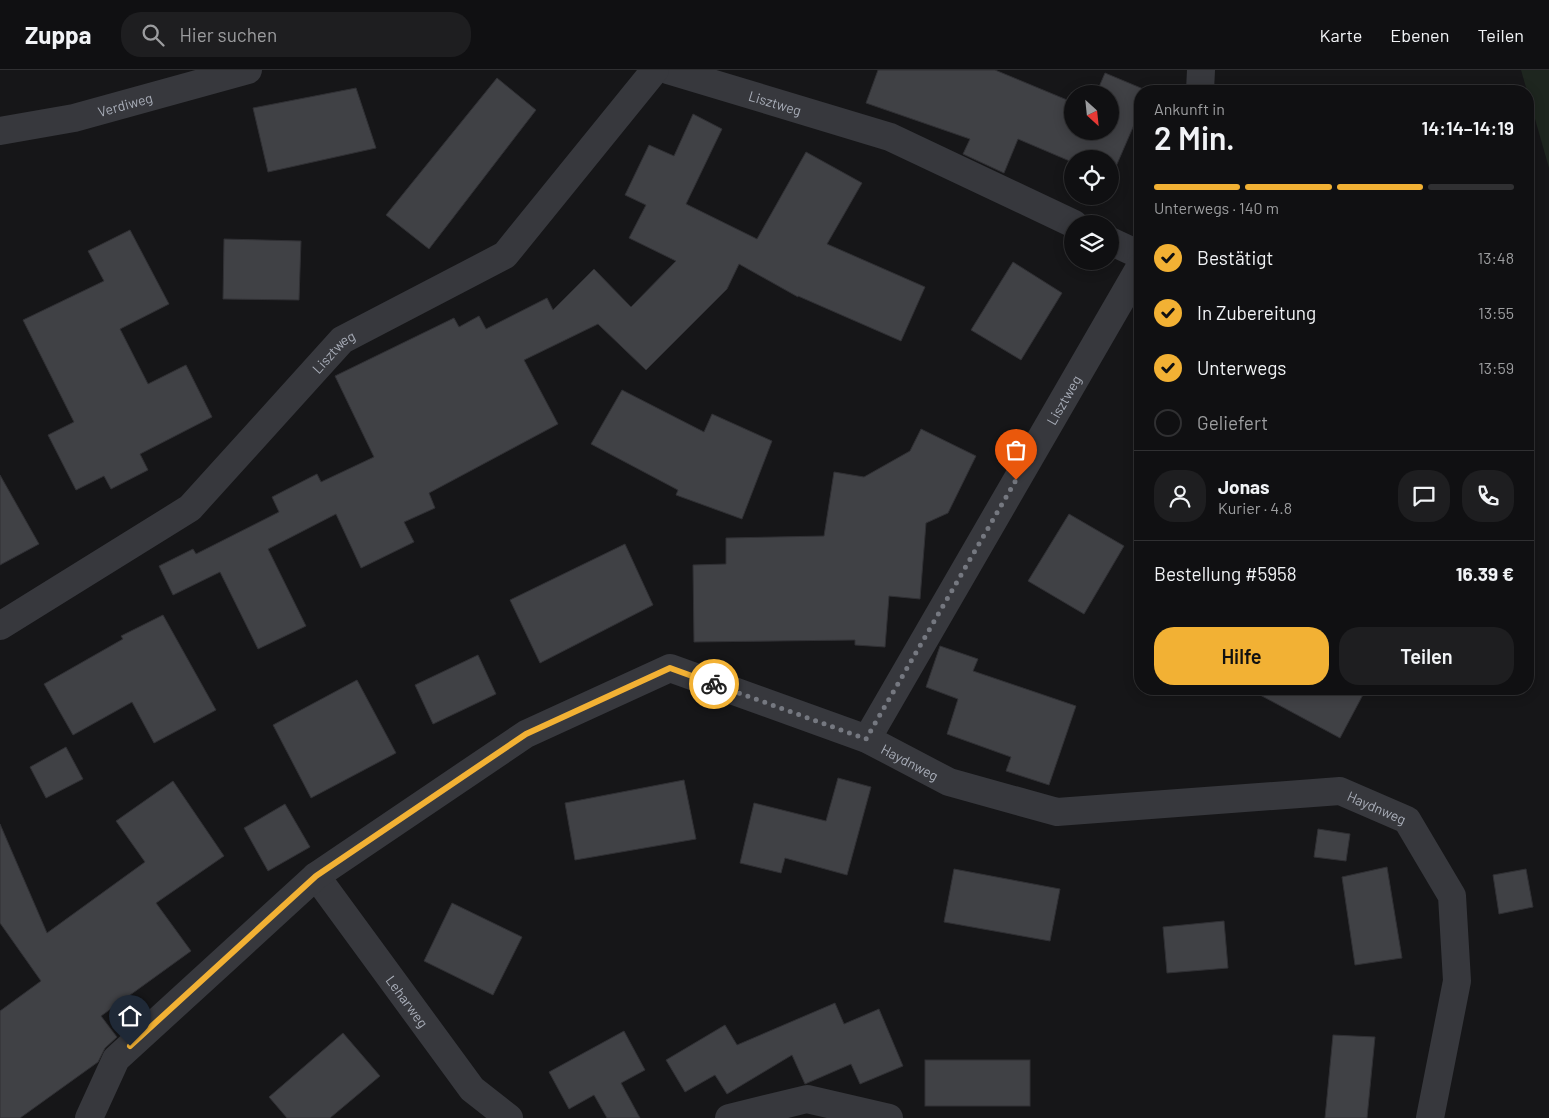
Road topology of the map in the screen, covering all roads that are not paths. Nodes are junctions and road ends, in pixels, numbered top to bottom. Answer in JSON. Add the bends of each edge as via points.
{"nodes":[{"id":1,"x":248,"y":70,"type":"edge"},
{"id":2,"x":655,"y":70,"type":"edge"},
{"id":3,"x":668,"y":70,"type":"edge"},
{"id":4,"x":1201,"y":70,"type":"edge"},
{"id":5,"x":1200,"y":85,"type":"edge"},
{"id":6,"x":0,"y":131,"type":"edge"},
{"id":7,"x":1064,"y":219,"type":"edge"},
{"id":8,"x":1119,"y":245,"type":"edge"},
{"id":9,"x":1134,"y":252,"type":"edge"},
{"id":10,"x":1134,"y":277,"type":"edge"},
{"id":11,"x":0,"y":626,"type":"edge"},
{"id":12,"x":866,"y":739,"type":"junction"},
{"id":13,"x":316,"y":876,"type":"junction"},
{"id":14,"x":89,"y":1118,"type":"edge"},
{"id":15,"x":509,"y":1118,"type":"edge"},
{"id":16,"x":729,"y":1118,"type":"edge"},
{"id":17,"x":889,"y":1118,"type":"edge"},
{"id":18,"x":1430,"y":1118,"type":"edge"}],
"edges":[{"from":1,"to":6,"type":"street","name":"Verdiweg","via":[[74,118]]},
{"from":2,"to":11,"type":"street","name":"Lisztweg","via":[[505,255],[342,340],[190,508]]},
{"from":3,"to":7,"type":"street","name":"Lisztweg","via":[[890,137]]},
{"from":4,"to":5,"type":"street"},
{"from":8,"to":9,"type":"street"},
{"from":10,"to":12,"type":"street","name":"Lisztweg"},
{"from":12,"to":13,"type":"street","name":"Haydnweg","via":[[670,668],[526,734]]},
{"from":12,"to":18,"type":"street","name":"Haydnweg","via":[[949,782],[1057,812],[1340,791],[1407,820],[1452,896],[1457,981]]},
{"from":13,"to":14,"type":"street","name":"Haydnweg","via":[[116,1059]]},
{"from":13,"to":15,"type":"street","name":"Leharweg","via":[[472,1089]]},
{"from":16,"to":17,"type":"street","via":[[807,1099]]}]}
